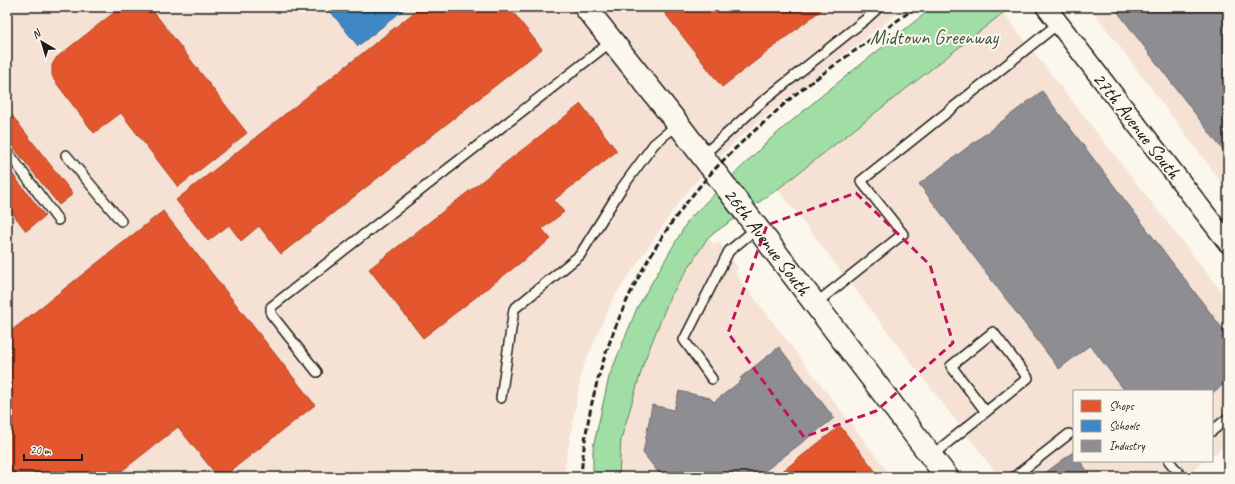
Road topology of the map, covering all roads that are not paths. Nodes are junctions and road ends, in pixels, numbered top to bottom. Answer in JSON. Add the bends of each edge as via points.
{"nodes":[{"id":1,"x":585,"y":7,"type":"edge"},
{"id":2,"x":879,"y":7,"type":"edge"},
{"id":3,"x":1046,"y":7,"type":"edge"},
{"id":4,"x":1059,"y":23,"type":"junction"},
{"id":5,"x":612,"y":41,"type":"junction"},
{"id":6,"x":678,"y":124,"type":"junction"},
{"id":7,"x":7,"y":151,"type":"edge"},
{"id":8,"x":66,"y":155,"type":"dead end"},
{"id":9,"x":702,"y":156,"type":"junction"},
{"id":10,"x":58,"y":220,"type":"dead end"},
{"id":11,"x":121,"y":221,"type":"dead end"},
{"id":12,"x":756,"y":228,"type":"junction"},
{"id":13,"x":1228,"y":243,"type":"edge"},
{"id":14,"x":815,"y":304,"type":"junction"},
{"id":15,"x":317,"y":372,"type":"dead end"},
{"id":16,"x":712,"y":379,"type":"dead end"},
{"id":17,"x":501,"y":398,"type":"dead end"},
{"id":18,"x":986,"y":412,"type":"junction"},
{"id":19,"x":1228,"y":418,"type":"edge"},
{"id":20,"x":1213,"y":430,"type":"edge"},
{"id":21,"x":1069,"y":434,"type":"dead end"},
{"id":22,"x":931,"y":456,"type":"junction"},
{"id":23,"x":1171,"y":462,"type":"edge"},
{"id":24,"x":947,"y":477,"type":"edge"},
{"id":25,"x":1014,"y":477,"type":"edge"},
{"id":26,"x":1182,"y":477,"type":"edge"}],
"edges":[{"from":1,"to":5,"type":"street","name":"26th Avenue South"},
{"from":2,"to":9,"type":"lane","via":[[762,102]]},
{"from":3,"to":4,"type":"street","name":"27th Avenue South"},
{"from":4,"to":13,"type":"street","name":"27th Avenue South"},
{"from":4,"to":14,"type":"lane","via":[[861,181],[903,234]]},
{"from":5,"to":6,"type":"street","name":"26th Avenue South"},
{"from":5,"to":15,"type":"lane","via":[[271,307],[271,314]]},
{"from":6,"to":9,"type":"street","name":"26th Avenue South"},
{"from":6,"to":17,"type":"lane","via":[[654,144],[621,189],[580,255],[514,309]]},
{"from":7,"to":10,"type":"lane"},
{"from":8,"to":11,"type":"lane"},
{"from":9,"to":12,"type":"street","name":"26th Avenue South"},
{"from":12,"to":14,"type":"street","name":"26th Avenue South"},
{"from":12,"to":16,"type":"lane","via":[[729,251],[684,340]]},
{"from":14,"to":22,"type":"street","name":"26th Avenue South"},
{"from":18,"to":18,"type":"lane","via":[[1028,378],[993,332],[951,366]]},
{"from":18,"to":22,"type":"lane"},
{"from":19,"to":20,"type":"lane"},
{"from":21,"to":25,"type":"lane"},
{"from":22,"to":24,"type":"street","name":"26th Avenue South"},
{"from":23,"to":26,"type":"lane"}]}
